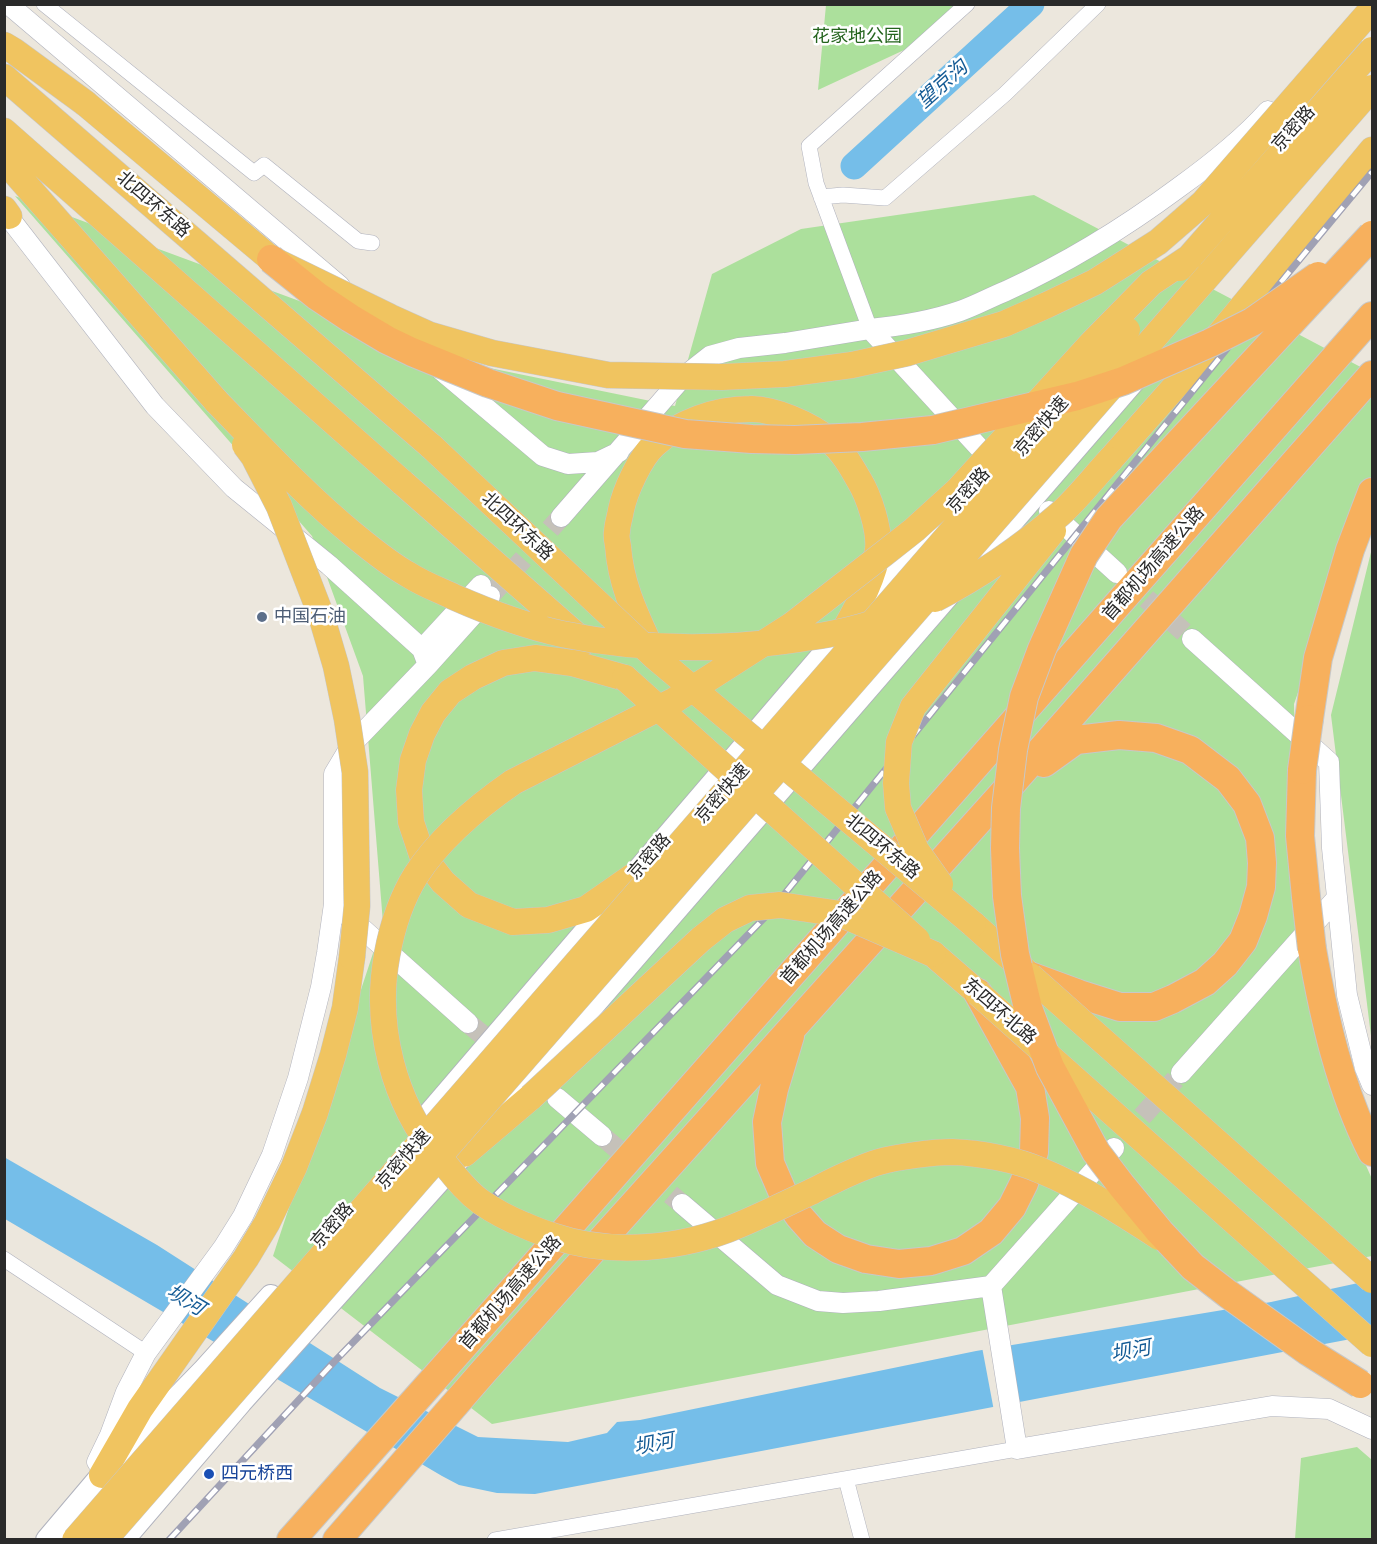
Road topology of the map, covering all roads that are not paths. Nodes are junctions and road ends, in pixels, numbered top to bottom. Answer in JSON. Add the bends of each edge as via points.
{"nodes":[{"id":1,"x":8,"y":4,"type":"edge"},
{"id":2,"x":44,"y":4,"type":"edge"},
{"id":3,"x":967,"y":4,"type":"edge"},
{"id":4,"x":1098,"y":4,"type":"edge"},
{"id":5,"x":1365,"y":4,"type":"edge"},
{"id":6,"x":1372,"y":9,"type":"edge"},
{"id":7,"x":1372,"y":40,"type":"edge"},
{"id":8,"x":4,"y":45,"type":"edge"},
{"id":9,"x":1372,"y":50,"type":"edge"},
{"id":10,"x":4,"y":76,"type":"edge"},
{"id":11,"x":1372,"y":88,"type":"edge"},
{"id":12,"x":1372,"y":105,"type":"edge"},
{"id":13,"x":4,"y":131,"type":"edge"},
{"id":14,"x":1372,"y":150,"type":"edge"},
{"id":15,"x":4,"y":160,"type":"edge"},
{"id":16,"x":821,"y":197,"type":"junction"},
{"id":17,"x":6,"y":212,"type":"edge"},
{"id":18,"x":1372,"y":235,"type":"edge"},
{"id":19,"x":372,"y":243,"type":"dead end"},
{"id":20,"x":1190,"y":257,"type":"junction"},
{"id":21,"x":272,"y":260,"type":"junction"},
{"id":22,"x":1372,"y":316,"type":"edge"},
{"id":23,"x":870,"y":329,"type":"junction"},
{"id":24,"x":1372,"y":375,"type":"edge"},
{"id":25,"x":217,"y":402,"type":"junction"},
{"id":26,"x":619,"y":452,"type":"junction"},
{"id":27,"x":984,"y":453,"type":"dead end"},
{"id":28,"x":1110,"y":460,"type":"junction"},
{"id":29,"x":568,"y":464,"type":"junction"},
{"id":30,"x":1372,"y":492,"type":"edge"},
{"id":31,"x":1049,"y":511,"type":"dead end"},
{"id":32,"x":1117,"y":573,"type":"tunnel mouth"},
{"id":33,"x":486,"y":591,"type":"tunnel mouth"},
{"id":34,"x":845,"y":629,"type":"junction"},
{"id":35,"x":1192,"y":639,"type":"tunnel mouth"},
{"id":36,"x":425,"y":657,"type":"junction"},
{"id":37,"x":655,"y":657,"type":"junction"},
{"id":38,"x":625,"y":678,"type":"junction"},
{"id":39,"x":1006,"y":790,"type":"junction"},
{"id":40,"x":632,"y":878,"type":"junction"},
{"id":41,"x":1336,"y":899,"type":"junction"},
{"id":42,"x":334,"y":903,"type":"junction"},
{"id":43,"x":973,"y":924,"type":"junction"},
{"id":44,"x":933,"y":954,"type":"junction"},
{"id":45,"x":1030,"y":976,"type":"junction"},
{"id":46,"x":978,"y":993,"type":"junction"},
{"id":47,"x":468,"y":1023,"type":"tunnel mouth"},
{"id":48,"x":793,"y":1028,"type":"junction"},
{"id":49,"x":1181,"y":1073,"type":"tunnel mouth"},
{"id":50,"x":1372,"y":1085,"type":"edge"},
{"id":51,"x":557,"y":1098,"type":"dead end"},
{"id":52,"x":602,"y":1136,"type":"tunnel mouth"},
{"id":53,"x":1114,"y":1148,"type":"tunnel mouth"},
{"id":54,"x":1372,"y":1152,"type":"edge"},
{"id":55,"x":464,"y":1154,"type":"junction"},
{"id":56,"x":682,"y":1204,"type":"tunnel mouth"},
{"id":57,"x":1177,"y":1249,"type":"junction"},
{"id":58,"x":235,"y":1253,"type":"junction"},
{"id":59,"x":4,"y":1259,"type":"edge"},
{"id":60,"x":1372,"y":1280,"type":"edge"},
{"id":61,"x":991,"y":1286,"type":"junction"},
{"id":62,"x":1372,"y":1344,"type":"edge"},
{"id":63,"x":146,"y":1353,"type":"junction"},
{"id":64,"x":1372,"y":1392,"type":"edge"},
{"id":65,"x":1372,"y":1429,"type":"edge"},
{"id":66,"x":1017,"y":1449,"type":"junction"},
{"id":67,"x":102,"y":1474,"type":"junction"},
{"id":68,"x":846,"y":1479,"type":"junction"},
{"id":69,"x":68,"y":1514,"type":"junction"},
{"id":70,"x":47,"y":1539,"type":"edge"},
{"id":71,"x":75,"y":1539,"type":"edge"},
{"id":72,"x":104,"y":1539,"type":"edge"},
{"id":73,"x":123,"y":1539,"type":"edge"},
{"id":74,"x":291,"y":1539,"type":"edge"},
{"id":75,"x":337,"y":1539,"type":"edge"},
{"id":76,"x":495,"y":1539,"type":"edge"},
{"id":77,"x":862,"y":1539,"type":"edge"}],
"edges":[{"from":1,"to":29,"type":"street","via":[[543,456]]},
{"from":2,"to":19,"type":"street","via":[[254,173],[264,165],[358,241]]},
{"from":3,"to":16,"type":"street","via":[[809,146]]},
{"from":4,"to":16,"type":"street","via":[[1005,94],[885,198]]},
{"from":5,"to":23,"type":"street","via":[[1258,122],[1208,167],[1141,216],[1082,253],[960,311],[904,326]]},
{"from":6,"to":21,"type":"highway","bridge":true,"via":[[1203,203],[1158,242],[1095,282],[1004,324],[852,366],[722,377],[608,375],[492,353],[430,335]]},
{"from":7,"to":34,"type":"main road","name":"京密路"},
{"from":8,"to":21,"type":"highway","bridge":true,"via":[[85,103]]},
{"from":9,"to":20,"type":"highway","name":"京密快速","bridge":true},
{"from":10,"to":37,"type":"highway","name":"北四环东路","bridge":true,"via":[[432,447]]},
{"from":11,"to":72,"type":"highway","name":"京密快速","bridge":true},
{"from":12,"to":55,"type":"main road"},
{"from":13,"to":38,"type":"highway","bridge":true},
{"from":14,"to":28,"type":"highway"},
{"from":15,"to":25,"type":"highway"},
{"from":16,"to":23,"type":"street"},
{"from":17,"to":36,"type":"street","via":[[155,406],[234,488],[329,565]]},
{"from":18,"to":21,"type":"highway","bridge":true,"via":[[1252,322],[1123,381],[1077,396],[933,430],[795,440],[685,434],[558,406],[488,383],[387,340],[317,296]]},
{"from":18,"to":57,"type":"highway","bridge":true,"via":[[1109,518],[1083,555],[1024,697],[1013,750],[1006,808],[1005,873],[1015,954],[1028,1008],[1050,1067],[1096,1152]]},
{"from":20,"to":57,"type":"highway","bridge":true,"via":[[1151,283],[957,491],[914,530],[792,625],[675,700],[513,782],[473,812],[416,875],[400,907],[384,971],[382,1004],[398,1085],[433,1150],[480,1201],[508,1218],[554,1237],[626,1248],[680,1244],[737,1226],[880,1162],[951,1152],[994,1157],[1039,1170],[1130,1218]]},
{"from":20,"to":71,"type":"highway","name":"京密快速","bridge":true},
{"from":22,"to":74,"type":"highway","name":"首都机场高速公路"},
{"from":23,"to":26,"type":"street","via":[[739,348],[710,356],[682,378]]},
{"from":23,"to":27,"type":"street"},
{"from":24,"to":39,"type":"highway","name":"首都机场高速公路"},
{"from":25,"to":28,"type":"highway","bridge":true,"via":[[326,512],[408,575],[471,604],[550,631],[664,647],[758,644],[828,635],[912,610],[957,588],[1028,539],[1062,512]]},
{"from":25,"to":58,"type":"highway","bridge":true,"via":[[254,457],[279,506],[321,615],[336,666],[355,772],[357,906],[345,1008],[315,1113],[294,1167],[267,1223]]},
{"from":26,"to":29,"type":"street","via":[[598,462]]},
{"from":26,"to":29,"type":"street","via":[[557,513],[573,488]]},
{"from":28,"to":43,"type":"highway","bridge":true,"via":[[912,707],[899,742],[898,808],[916,850]]},
{"from":30,"to":54,"type":"highway","bridge":true,"via":[[1317,658],[1302,770],[1300,836],[1319,991],[1348,1095]]},
{"from":31,"to":32,"type":"street"},
{"from":33,"to":36,"type":"street"},
{"from":34,"to":37,"type":"highway","bridge":true,"via":[[871,578],[878,547],[867,493],[830,440],[813,430],[783,415],[752,408],[719,412],[683,424],[653,446],[624,496],[617,532],[619,564],[626,591]]},
{"from":34,"to":40,"type":"main road","name":"京密路"},
{"from":35,"to":41,"type":"street","via":[[1329,762]]},
{"from":36,"to":42,"type":"street","via":[[352,744],[334,774]]},
{"from":37,"to":43,"type":"highway","name":"北四环东路","bridge":true},
{"from":38,"to":40,"type":"highway","via":[[535,657],[503,663],[473,676],[450,692],[433,714],[413,760],[409,790],[411,822],[423,855],[443,882],[469,905],[513,922],[548,920],[586,909]]},
{"from":38,"to":44,"type":"highway","name":"东四环北路","bridge":true},
{"from":39,"to":45,"type":"highway","via":[[1076,740],[1119,735],[1156,738],[1190,750],[1228,779],[1247,804],[1260,838],[1261,887],[1253,916],[1243,941],[1204,982],[1154,1006],[1120,1007]]},
{"from":39,"to":48,"type":"highway","name":"首都机场高速公路"},
{"from":40,"to":67,"type":"main road","name":"京密路","via":[[298,1266]]},
{"from":41,"to":49,"type":"street"},
{"from":41,"to":50,"type":"street","via":[[1347,995]]},
{"from":42,"to":47,"type":"street"},
{"from":42,"to":58,"type":"street","via":[[321,987],[298,1078],[272,1155],[243,1216]]},
{"from":43,"to":45,"type":"highway","name":"北四环东路","bridge":true},
{"from":44,"to":46,"type":"highway","name":"东四环北路"},
{"from":44,"to":55,"type":"highway","bridge":true,"via":[[841,914],[780,905],[750,908],[725,920],[701,939]]},
{"from":45,"to":60,"type":"highway","bridge":true},
{"from":46,"to":48,"type":"highway","bridge":true,"via":[[1030,1087],[1035,1118],[1034,1152],[1012,1207],[991,1232],[963,1251],[931,1261],[899,1264],[866,1259],[838,1249],[815,1234],[782,1191],[770,1163],[767,1122]]},
{"from":46,"to":62,"type":"highway","name":"东四环北路","bridge":true},
{"from":48,"to":75,"type":"highway","name":"首都机场高速公路"},
{"from":51,"to":52,"type":"street"},
{"from":53,"to":61,"type":"street"},
{"from":55,"to":73,"type":"main road"},
{"from":56,"to":61,"type":"street","via":[[777,1285],[818,1301],[879,1300]]},
{"from":57,"to":64,"type":"highway","bridge":true,"via":[[1228,1294]]},
{"from":58,"to":63,"type":"street","via":[[157,1336]]},
{"from":58,"to":67,"type":"highway","via":[[182,1351],[140,1409]]},
{"from":59,"to":63,"type":"street"},
{"from":61,"to":66,"type":"street"},
{"from":63,"to":69,"type":"street","via":[[89,1479]]},
{"from":65,"to":66,"type":"street","via":[[1329,1409],[1272,1407]]},
{"from":66,"to":68,"type":"street"},
{"from":67,"to":69,"type":"main road","name":"京密路"},
{"from":68,"to":76,"type":"street"},
{"from":68,"to":77,"type":"street"},
{"from":69,"to":70,"type":"main road","name":"京密路"}]}
